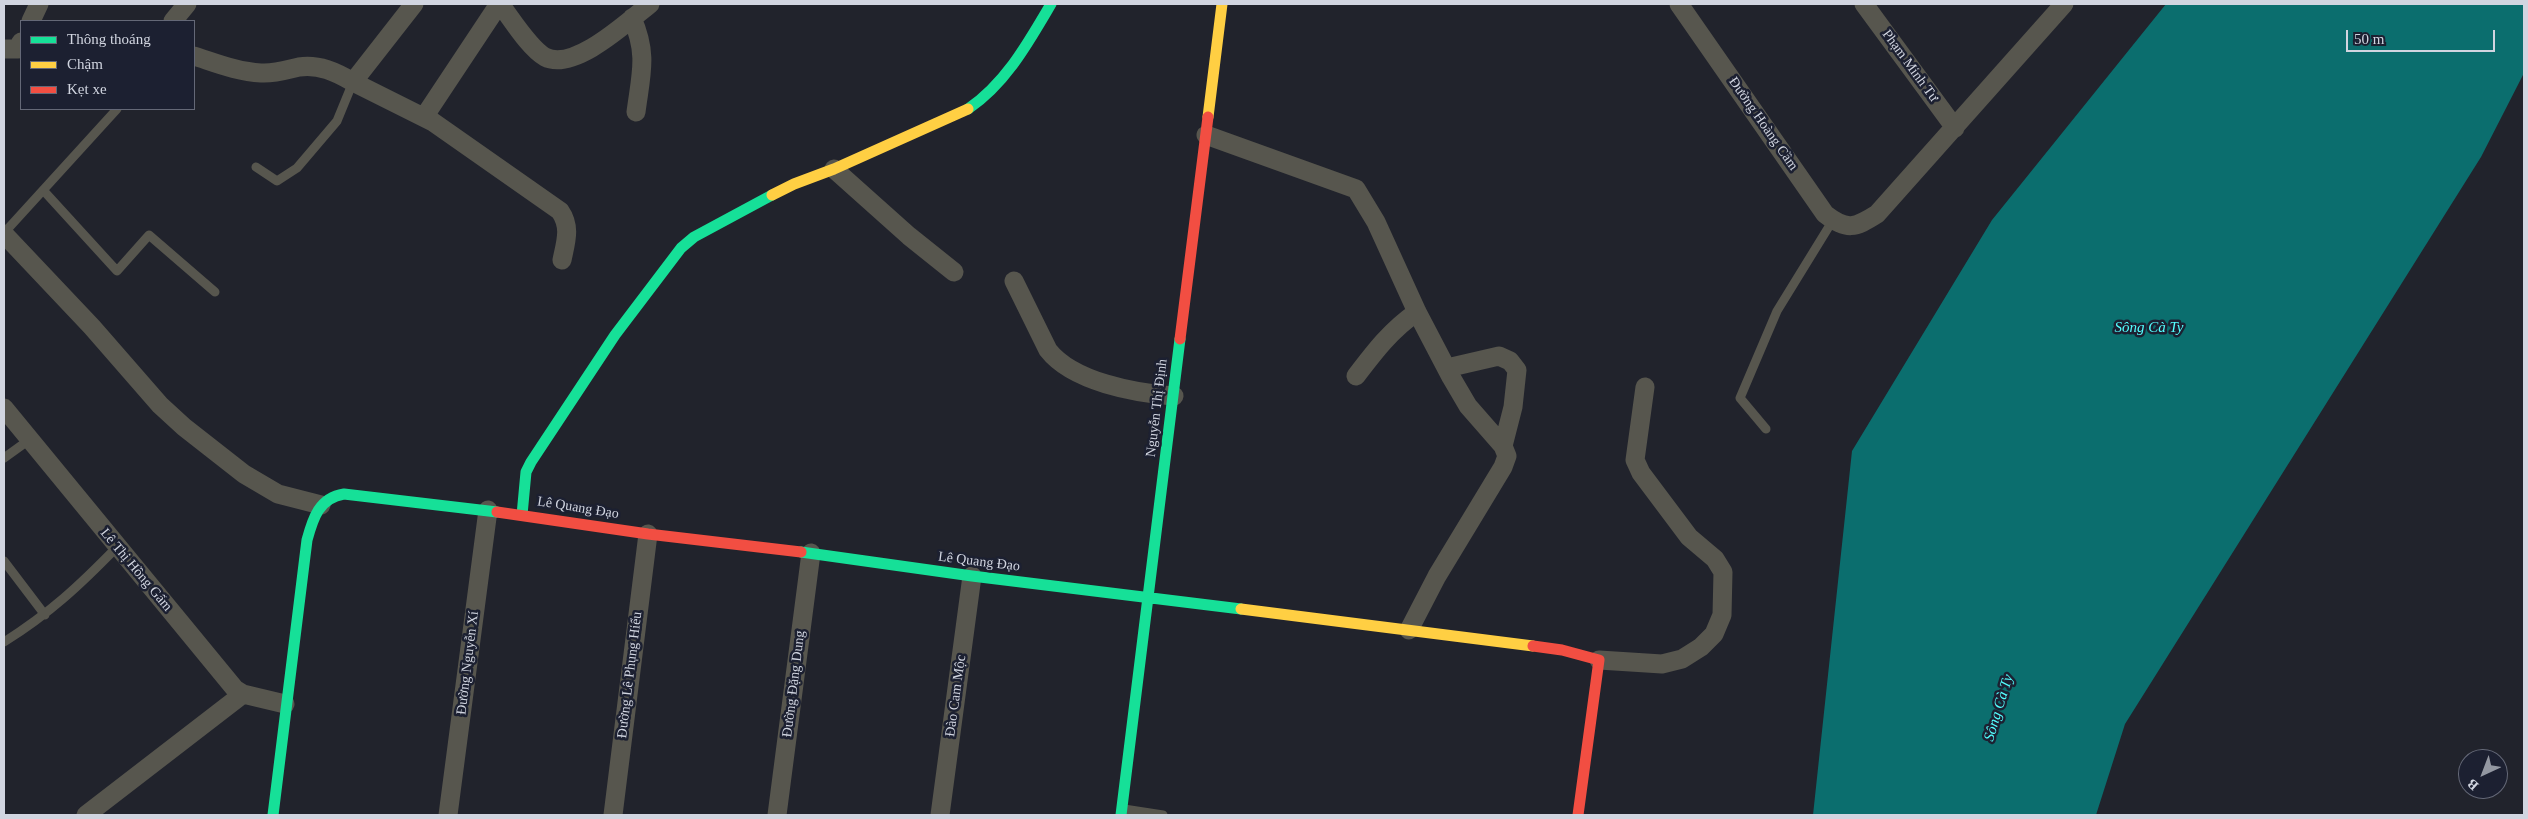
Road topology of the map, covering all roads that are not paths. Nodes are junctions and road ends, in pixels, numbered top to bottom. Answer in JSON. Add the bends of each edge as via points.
{"nodes":[{"id":1,"x":39,"y":4,"type":"edge"},
{"id":2,"x":500,"y":4,"type":"edge"},
{"id":3,"x":650,"y":4,"type":"edge"},
{"id":4,"x":1051,"y":4,"type":"edge"},
{"id":5,"x":1222,"y":4,"type":"edge"},
{"id":6,"x":1679,"y":4,"type":"edge"},
{"id":7,"x":1864,"y":4,"type":"edge"},
{"id":8,"x":405,"y":6,"type":"edge"},
{"id":9,"x":2057,"y":7,"type":"edge"},
{"id":10,"x":632,"y":18,"type":"junction"},
{"id":11,"x":31,"y":20,"type":"edge"},
{"id":12,"x":20,"y":44,"type":"edge"},
{"id":13,"x":4,"y":49,"type":"edge"},
{"id":14,"x":195,"y":56,"type":"edge"},
{"id":15,"x":353,"y":82,"type":"junction"},
{"id":16,"x":116,"y":110,"type":"edge"},
{"id":17,"x":636,"y":112,"type":"dead end"},
{"id":18,"x":424,"y":117,"type":"junction"},
{"id":19,"x":1955,"y":128,"type":"junction"},
{"id":20,"x":1206,"y":135,"type":"junction"},
{"id":21,"x":256,"y":167,"type":"dead end"},
{"id":22,"x":834,"y":169,"type":"junction"},
{"id":23,"x":43,"y":190,"type":"junction"},
{"id":24,"x":1833,"y":220,"type":"junction"},
{"id":25,"x":4,"y":234,"type":"edge"},
{"id":26,"x":562,"y":260,"type":"dead end"},
{"id":27,"x":954,"y":272,"type":"dead end"},
{"id":28,"x":1014,"y":281,"type":"dead end"},
{"id":29,"x":215,"y":292,"type":"dead end"},
{"id":30,"x":1417,"y":312,"type":"junction"},
{"id":31,"x":1447,"y":368,"type":"junction"},
{"id":32,"x":1356,"y":376,"type":"dead end"},
{"id":33,"x":1645,"y":388,"type":"dead end"},
{"id":34,"x":1174,"y":396,"type":"junction"},
{"id":35,"x":4,"y":408,"type":"edge"},
{"id":36,"x":1766,"y":429,"type":"dead end"},
{"id":37,"x":29,"y":440,"type":"junction"},
{"id":38,"x":1503,"y":446,"type":"junction"},
{"id":39,"x":4,"y":458,"type":"edge"},
{"id":40,"x":321,"y":506,"type":"junction"},
{"id":41,"x":488,"y":510,"type":"junction"},
{"id":42,"x":522,"y":515,"type":"junction"},
{"id":43,"x":648,"y":534,"type":"junction"},
{"id":44,"x":117,"y":548,"type":"junction"},
{"id":45,"x":811,"y":553,"type":"junction"},
{"id":46,"x":4,"y":561,"type":"edge"},
{"id":47,"x":972,"y":576,"type":"junction"},
{"id":48,"x":1147,"y":597,"type":"junction"},
{"id":49,"x":45,"y":614,"type":"junction"},
{"id":50,"x":1409,"y":630,"type":"junction"},
{"id":51,"x":4,"y":642,"type":"edge"},
{"id":52,"x":1599,"y":660,"type":"junction"},
{"id":53,"x":243,"y":694,"type":"junction"},
{"id":54,"x":285,"y":704,"type":"junction"},
{"id":55,"x":1121,"y":812,"type":"edge"},
{"id":56,"x":86,"y":815,"type":"edge"},
{"id":57,"x":273,"y":815,"type":"edge"},
{"id":58,"x":448,"y":815,"type":"edge"},
{"id":59,"x":613,"y":815,"type":"edge"},
{"id":60,"x":777,"y":815,"type":"edge"},
{"id":61,"x":940,"y":815,"type":"edge"},
{"id":62,"x":1163,"y":815,"type":"edge"},
{"id":63,"x":1578,"y":815,"type":"edge"}],
"edges":[{"from":1,"to":11,"type":"street"},
{"from":2,"to":10,"type":"street","via":[[536,50],[545,57],[564,61],[579,56]]},
{"from":2,"to":18,"type":"street"},
{"from":3,"to":10,"type":"street"},
{"from":4,"to":22,"type":"street","via":[[1003,78],[978,103],[963,113]]},
{"from":5,"to":20,"type":"street","name":"Nguyễn Thị Định"},
{"from":6,"to":24,"type":"street","name":"Đường Hoàng Cầm","via":[[1825,214]]},
{"from":7,"to":19,"type":"street","name":"Phạm Minh Tư"},
{"from":8,"to":15,"type":"street"},
{"from":9,"to":19,"type":"street"},
{"from":10,"to":17,"type":"street","via":[[641,38],[643,58]]},
{"from":12,"to":13,"type":"street","via":[[18,48]]},
{"from":14,"to":15,"type":"street","via":[[261,73],[322,67]]},
{"from":15,"to":18,"type":"street"},
{"from":15,"to":21,"type":"lane","via":[[337,121],[297,168],[277,181]]},
{"from":16,"to":23,"type":"lane"},
{"from":18,"to":26,"type":"street","via":[[560,211],[567,221],[568,234]]},
{"from":19,"to":24,"type":"street","via":[[1877,214],[1859,226],[1847,226]]},
{"from":20,"to":30,"type":"street","via":[[1356,189],[1376,222]]},
{"from":20,"to":34,"type":"street","name":"Nguyễn Thị Định"},
{"from":22,"to":27,"type":"street"},
{"from":22,"to":42,"type":"street","via":[[794,184],[716,224],[681,248],[615,335],[531,462],[526,472]]},
{"from":23,"to":25,"type":"lane"},
{"from":23,"to":29,"type":"lane","via":[[117,270],[149,235]]},
{"from":24,"to":36,"type":"lane","via":[[1777,310],[1740,398]]},
{"from":25,"to":40,"type":"street","via":[[160,405],[184,427],[244,474],[278,494]]},
{"from":28,"to":34,"type":"street","via":[[1055,359],[1116,387]]},
{"from":30,"to":31,"type":"street"},
{"from":30,"to":32,"type":"street","via":[[1391,331]]},
{"from":31,"to":38,"type":"street","via":[[1468,406]]},
{"from":31,"to":38,"type":"street","via":[[1499,356],[1518,370]]},
{"from":33,"to":52,"type":"street","via":[[1635,460],[1640,473],[1689,537],[1716,559],[1723,572],[1722,615],[1714,634],[1701,648],[1682,659],[1662,664]]},
{"from":34,"to":48,"type":"street","name":"Nguyễn Thị Định"},
{"from":35,"to":37,"type":"street","name":"Lê Thị Hồng Gấm"},
{"from":37,"to":39,"type":"lane"},
{"from":37,"to":44,"type":"street","name":"Lê Thị Hồng Gấm"},
{"from":38,"to":50,"type":"street","via":[[1507,456],[1503,467],[1437,576]]},
{"from":40,"to":41,"type":"street","name":"Lê Quang Đạo","via":[[335,494],[344,494]]},
{"from":40,"to":54,"type":"street","via":[[315,514],[308,540]]},
{"from":41,"to":42,"type":"street","name":"Lê Quang Đạo"},
{"from":41,"to":58,"type":"street","name":"Đường Nguyễn Xí"},
{"from":42,"to":43,"type":"street","name":"Lê Quang Đạo"},
{"from":43,"to":45,"type":"street","name":"Lê Quang Đạo"},
{"from":43,"to":59,"type":"street","name":"Đường Lê Phụng Hiểu"},
{"from":44,"to":49,"type":"lane","via":[[66,599]]},
{"from":44,"to":53,"type":"street","name":"Lê Thị Hồng Gấm"},
{"from":45,"to":47,"type":"street","name":"Lê Quang Đạo"},
{"from":45,"to":60,"type":"street","name":"Đường Đặng Dung"},
{"from":46,"to":49,"type":"lane"},
{"from":47,"to":48,"type":"street","name":"Lê Quang Đạo"},
{"from":47,"to":61,"type":"street","name":"Đào Cam Mộc"},
{"from":48,"to":50,"type":"street","name":"Lê Quang Đạo"},
{"from":48,"to":55,"type":"street","name":"Nguyễn Thị Định"},
{"from":49,"to":51,"type":"lane"},
{"from":50,"to":52,"type":"street","name":"Lê Quang Đạo","via":[[1562,650]]},
{"from":52,"to":63,"type":"street"},
{"from":53,"to":54,"type":"street"},
{"from":53,"to":56,"type":"street"},
{"from":54,"to":57,"type":"street"},
{"from":55,"to":62,"type":"lane"}]}
